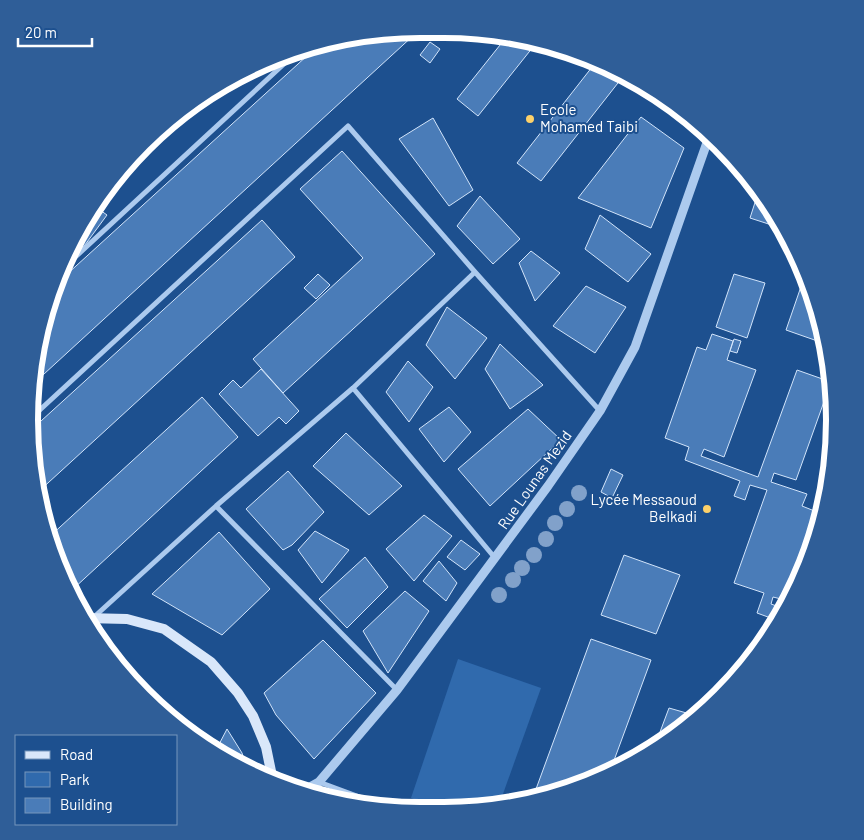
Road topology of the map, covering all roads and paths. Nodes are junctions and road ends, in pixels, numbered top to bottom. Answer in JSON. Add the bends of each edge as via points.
{"nodes":[{"id":1,"x":285,"y":63,"type":"edge"},
{"id":2,"x":707,"y":143,"type":"edge"},
{"id":3,"x":74,"y":258,"type":"edge"},
{"id":4,"x":475,"y":272,"type":"junction"},
{"id":5,"x":353,"y":388,"type":"junction"},
{"id":6,"x":600,"y":411,"type":"junction"},
{"id":7,"x":38,"y":412,"type":"edge"},
{"id":8,"x":216,"y":506,"type":"junction"},
{"id":9,"x":495,"y":558,"type":"junction"},
{"id":10,"x":92,"y":616,"type":"edge"},
{"id":11,"x":93,"y":618,"type":"edge"},
{"id":12,"x":397,"y":690,"type":"junction"},
{"id":13,"x":271,"y":772,"type":"edge"},
{"id":14,"x":319,"y":782,"type":"junction"},
{"id":15,"x":311,"y":786,"type":"edge"},
{"id":16,"x":364,"y":798,"type":"edge"}],
"edges":[{"from":1,"to":3,"type":"street"},
{"from":2,"to":6,"type":"street","name":"Rue Lounas Mezid","via":[[635,347]]},
{"from":4,"to":5,"type":"street"},
{"from":4,"to":6,"type":"street"},
{"from":4,"to":7,"type":"street","via":[[348,126]]},
{"from":5,"to":8,"type":"street"},
{"from":5,"to":9,"type":"street"},
{"from":6,"to":9,"type":"street","name":"Rue Lounas Mezid"},
{"from":8,"to":10,"type":"street"},
{"from":8,"to":12,"type":"street"},
{"from":9,"to":12,"type":"street","name":"Rue Lounas Mezid"},
{"from":11,"to":13,"type":"main road","via":[[127,618],[164,629],[211,662],[253,716],[266,747]]},
{"from":12,"to":14,"type":"street","name":"Rue Lounas Mezid"},
{"from":14,"to":15,"type":"street","name":"Rue Lounas Mezid"},
{"from":14,"to":16,"type":"street"}]}
